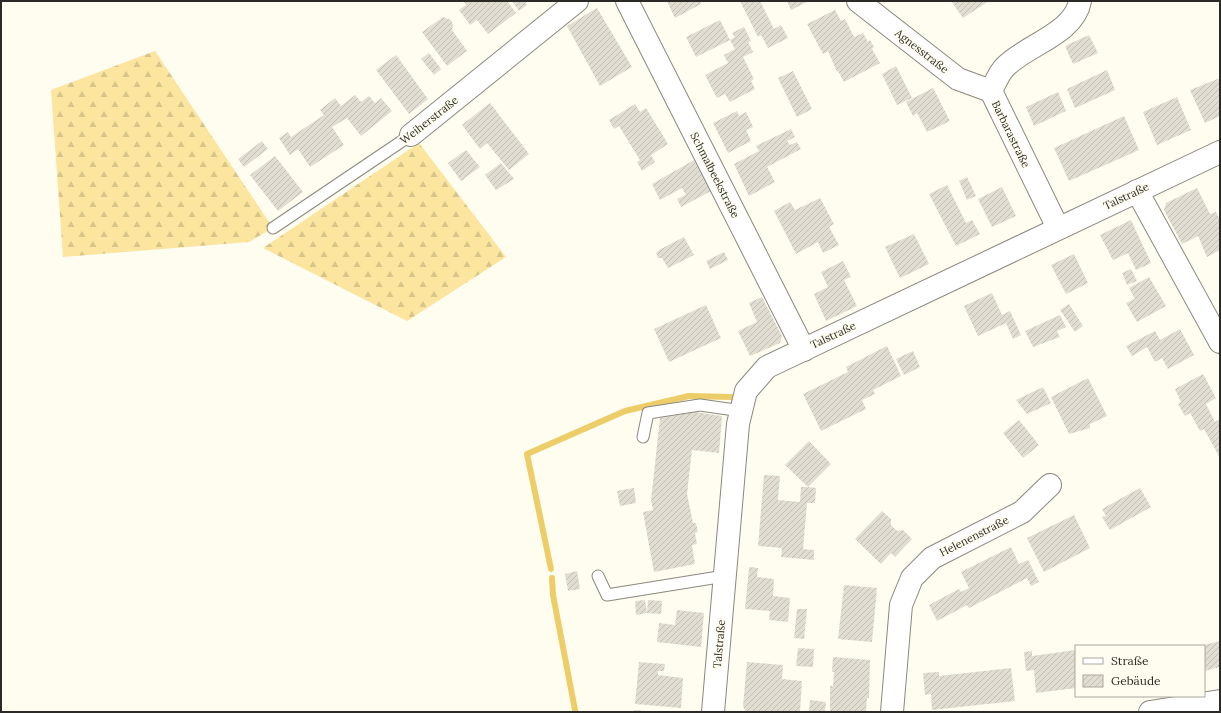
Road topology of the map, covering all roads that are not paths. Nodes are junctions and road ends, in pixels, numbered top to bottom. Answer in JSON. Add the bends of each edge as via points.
{"nodes":[{"id":1,"x":577,"y":1,"type":"edge"},
{"id":2,"x":627,"y":1,"type":"edge"},
{"id":3,"x":858,"y":1,"type":"edge"},
{"id":4,"x":1080,"y":1,"type":"edge"},
{"id":5,"x":991,"y":91,"type":"junction"},
{"id":6,"x":411,"y":136,"type":"joint"},
{"id":7,"x":1220,"y":152,"type":"edge"},
{"id":8,"x":1137,"y":191,"type":"junction"},
{"id":9,"x":272,"y":228,"type":"dead end"},
{"id":10,"x":1058,"y":228,"type":"junction"},
{"id":11,"x":1220,"y":342,"type":"edge"},
{"id":12,"x":804,"y":350,"type":"junction"},
{"id":13,"x":742,"y":411,"type":"junction"},
{"id":14,"x":643,"y":437,"type":"dead end"},
{"id":15,"x":1050,"y":485,"type":"dead end"},
{"id":16,"x":598,"y":576,"type":"dead end"},
{"id":17,"x":725,"y":576,"type":"junction"},
{"id":18,"x":1220,"y":702,"type":"edge"},
{"id":19,"x":713,"y":712,"type":"edge"},
{"id":20,"x":892,"y":712,"type":"edge"},
{"id":21,"x":1150,"y":712,"type":"edge"}],
"edges":[{"from":1,"to":6,"type":"street","name":"Weiherstraße"},
{"from":2,"to":12,"type":"street","name":"Schmalbeekstraße"},
{"from":3,"to":5,"type":"street","name":"Agnesstraße","via":[[958,79]]},
{"from":4,"to":5,"type":"street","name":"Barbarastraße","via":[[1079,8],[1067,25],[1005,67]]},
{"from":5,"to":10,"type":"street","name":"Barbarastraße"},
{"from":6,"to":9,"type":"lane","name":"Weiherstraße"},
{"from":7,"to":8,"type":"street","name":"Talstraße"},
{"from":8,"to":10,"type":"street","name":"Talstraße"},
{"from":8,"to":11,"type":"street"},
{"from":10,"to":12,"type":"street","name":"Talstraße"},
{"from":12,"to":13,"type":"street","name":"Talstraße","via":[[767,367],[746,391]]},
{"from":13,"to":14,"type":"lane","via":[[700,406],[648,413]]},
{"from":13,"to":17,"type":"street","name":"Talstraße","via":[[738,424]]},
{"from":15,"to":20,"type":"street","name":"Helenenstraße","via":[[1022,512],[932,558],[912,578],[901,605]]},
{"from":16,"to":17,"type":"lane","via":[[607,595]]},
{"from":17,"to":19,"type":"street","name":"Talstraße"},
{"from":18,"to":21,"type":"street"}]}
